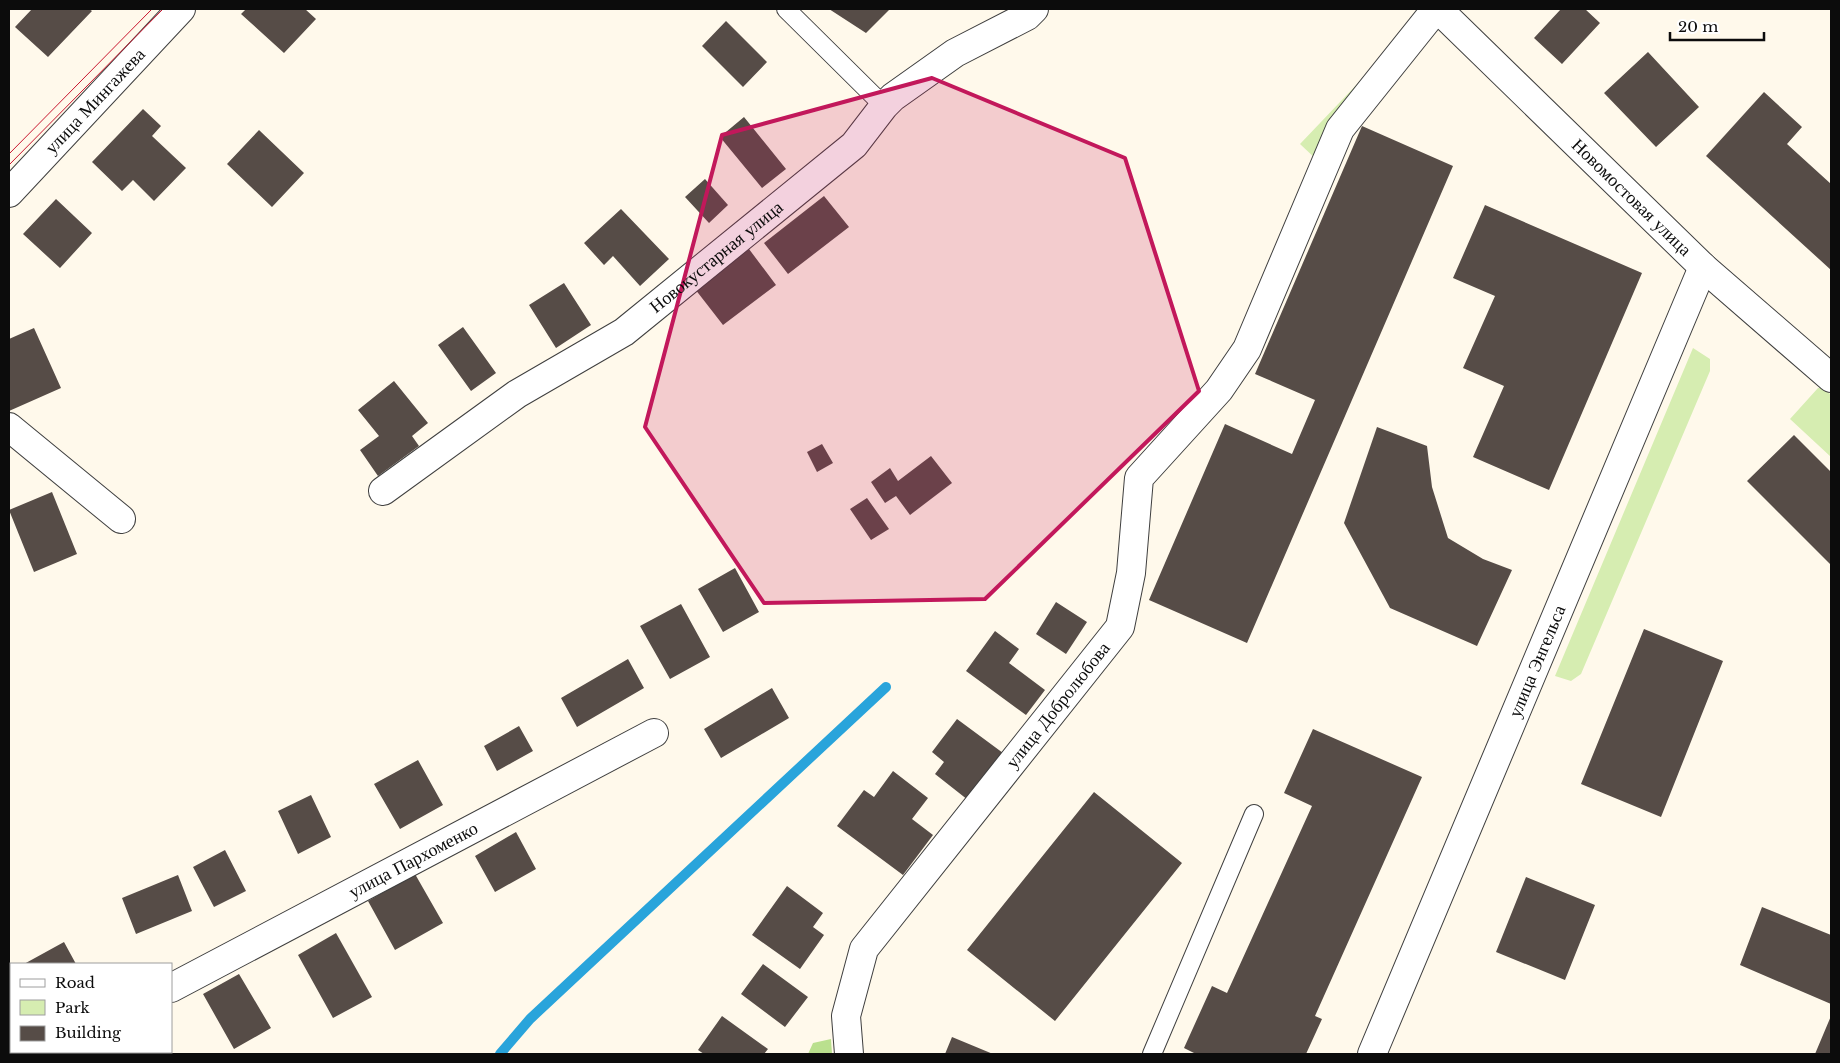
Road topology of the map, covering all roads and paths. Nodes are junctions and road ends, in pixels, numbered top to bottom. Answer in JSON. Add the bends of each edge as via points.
{"nodes":[{"id":1,"x":181,"y":9,"type":"edge"},
{"id":2,"x":786,"y":9,"type":"edge"},
{"id":3,"x":1034,"y":9,"type":"edge"},
{"id":4,"x":1437,"y":9,"type":"edge"},
{"id":5,"x":884,"y":106,"type":"junction"},
{"id":6,"x":9,"y":193,"type":"edge"},
{"id":7,"x":1703,"y":267,"type":"junction"},
{"id":8,"x":1831,"y":378,"type":"edge"},
{"id":9,"x":9,"y":427,"type":"edge"},
{"id":10,"x":383,"y":491,"type":"dead end"},
{"id":11,"x":121,"y":519,"type":"dead end"},
{"id":12,"x":654,"y":734,"type":"dead end"},
{"id":13,"x":1254,"y":814,"type":"dead end"},
{"id":14,"x":172,"y":987,"type":"edge"},
{"id":15,"x":849,"y":1054,"type":"edge"},
{"id":16,"x":1152,"y":1054,"type":"edge"},
{"id":17,"x":1372,"y":1054,"type":"edge"}],
"edges":[{"from":1,"to":6,"type":"street","name":"улица Мингажева"},
{"from":2,"to":5,"type":"lane"},
{"from":3,"to":5,"type":"street","name":"Новокустарная улица","via":[[1027,16],[954,53]]},
{"from":4,"to":7,"type":"street","name":"Новомостовая улица"},
{"from":4,"to":15,"type":"street","name":"улица Добролюбова","via":[[1340,129],[1247,350],[1219,390],[1139,478],[1130,573],[1120,627],[864,949],[846,1016]]},
{"from":5,"to":10,"type":"street","name":"Новокустарная улица","via":[[854,145],[624,332],[517,394]]},
{"from":7,"to":8,"type":"street","name":"Новомостовая улица"},
{"from":7,"to":17,"type":"street","name":"улица Энгельса"},
{"from":9,"to":11,"type":"street"},
{"from":12,"to":14,"type":"street","name":"улица Пархоменко"},
{"from":13,"to":16,"type":"lane"}]}
